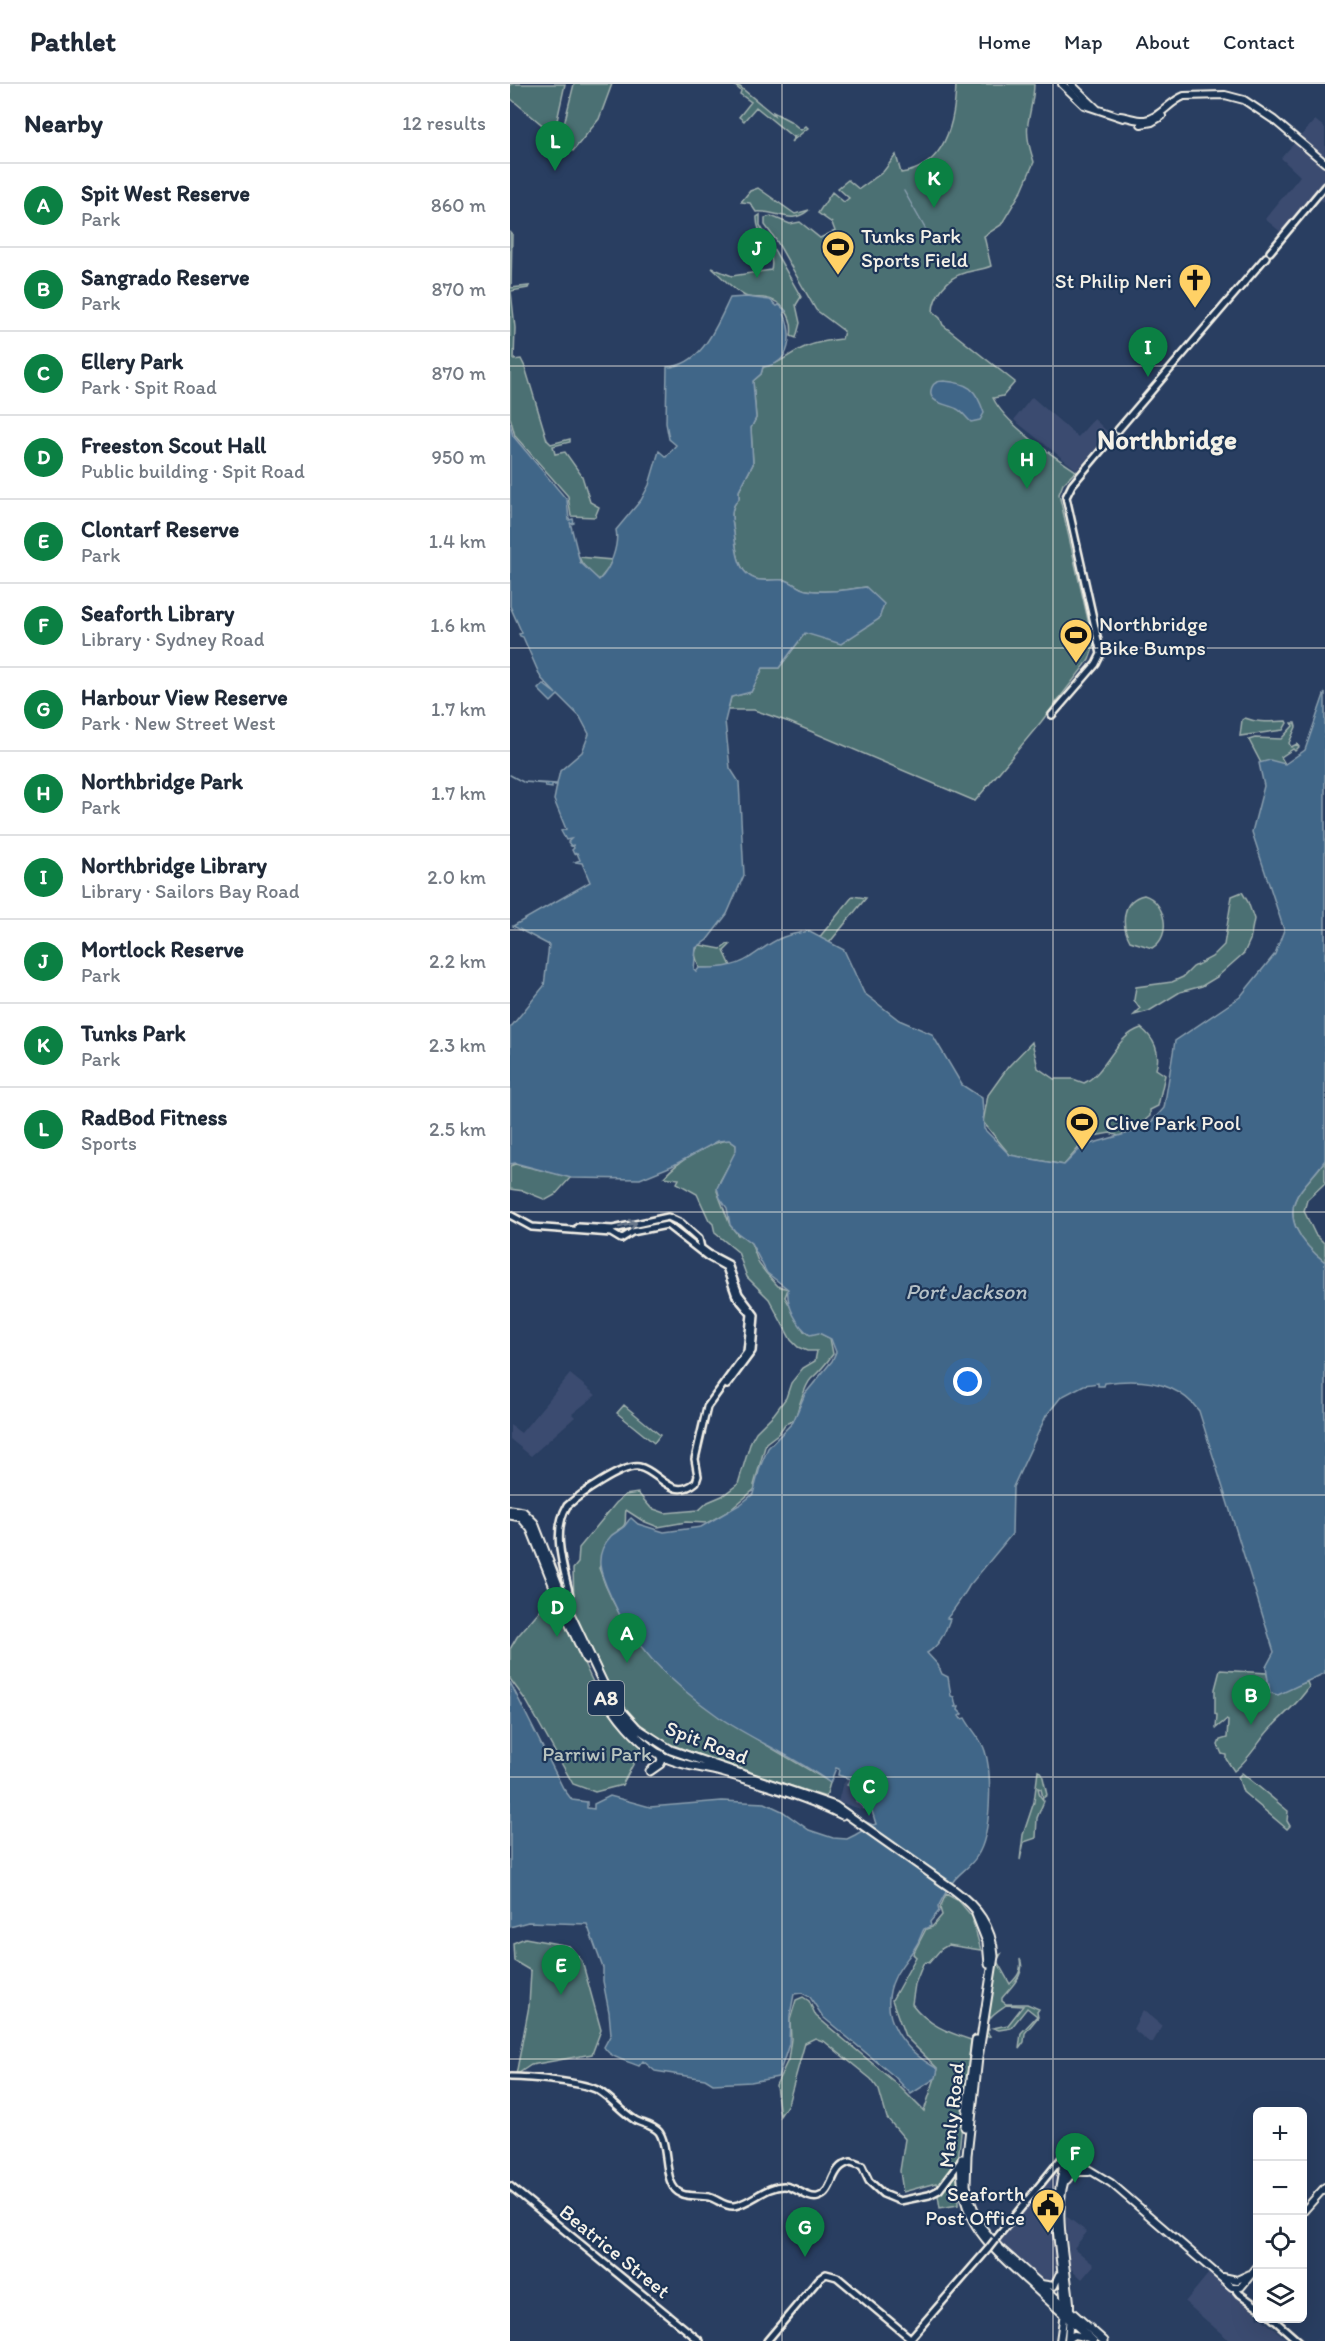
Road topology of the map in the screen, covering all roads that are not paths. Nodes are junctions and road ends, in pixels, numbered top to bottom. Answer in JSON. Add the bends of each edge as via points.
{"nodes":[{"id":1,"x":1062,"y":84,"type":"edge"},
{"id":2,"x":1072,"y":88,"type":"edge"},
{"id":3,"x":1095,"y":106,"type":"junction"},
{"id":4,"x":1325,"y":163,"type":"edge"},
{"id":5,"x":1325,"y":186,"type":"edge"},
{"id":6,"x":1052,"y":715,"type":"dead end"},
{"id":7,"x":510,"y":1215,"type":"edge"},
{"id":8,"x":528,"y":1224,"type":"junction"},
{"id":9,"x":751,"y":1343,"type":"junction"},
{"id":10,"x":510,"y":1510,"type":"edge"},
{"id":11,"x":510,"y":1515,"type":"edge"},
{"id":12,"x":565,"y":1603,"type":"junction"},
{"id":13,"x":660,"y":1754,"type":"junction"},
{"id":14,"x":650,"y":1771,"type":"dead end"},
{"id":15,"x":859,"y":1824,"type":"junction"},
{"id":16,"x":953,"y":1891,"type":"junction"},
{"id":17,"x":984,"y":1919,"type":"joint"},
{"id":18,"x":978,"y":2039,"type":"junction"},
{"id":19,"x":511,"y":2077,"type":"edge"},
{"id":20,"x":962,"y":2160,"type":"junction"},
{"id":21,"x":1067,"y":2165,"type":"junction"},
{"id":22,"x":953,"y":2170,"type":"junction"},
{"id":23,"x":1053,"y":2171,"type":"junction"},
{"id":24,"x":1091,"y":2172,"type":"junction"},
{"id":25,"x":961,"y":2174,"type":"junction"},
{"id":26,"x":1061,"y":2175,"type":"junction"},
{"id":27,"x":1064,"y":2185,"type":"junction"},
{"id":28,"x":510,"y":2186,"type":"edge"},
{"id":29,"x":1325,"y":2187,"type":"edge"},
{"id":30,"x":1307,"y":2207,"type":"edge"},
{"id":31,"x":1060,"y":2267,"type":"junction"},
{"id":32,"x":1255,"y":2269,"type":"edge"},
{"id":33,"x":1255,"y":2269,"type":"edge"},
{"id":34,"x":1225,"y":2278,"type":"junction"},
{"id":35,"x":1241,"y":2279,"type":"junction"},
{"id":36,"x":1041,"y":2284,"type":"junction"},
{"id":37,"x":1237,"y":2287,"type":"junction"},
{"id":38,"x":1253,"y":2303,"type":"edge"},
{"id":39,"x":1067,"y":2312,"type":"junction"},
{"id":40,"x":1277,"y":2323,"type":"edge"},
{"id":41,"x":912,"y":2339,"type":"edge"},
{"id":42,"x":1092,"y":2340,"type":"edge"},
{"id":43,"x":700,"y":2341,"type":"edge"},
{"id":44,"x":767,"y":2341,"type":"edge"},
{"id":45,"x":1060,"y":2341,"type":"edge"},
{"id":46,"x":1068,"y":2341,"type":"edge"},
{"id":47,"x":1104,"y":2341,"type":"edge"},
{"id":48,"x":1298,"y":2341,"type":"edge"}],
"edges":[{"from":1,"to":2,"type":"main road"},
{"from":2,"to":3,"type":"main road"},
{"from":2,"to":3,"type":"main road","via":[[1079,102]]},
{"from":3,"to":4,"type":"main road","via":[[1134,123],[1150,123],[1178,103],[1196,96],[1231,96],[1253,104]]},
{"from":5,"to":6,"type":"street","via":[[1072,485],[1066,497],[1101,654]]},
{"from":7,"to":8,"type":"street"},
{"from":8,"to":9,"type":"street","via":[[611,1233],[621,1239],[650,1227],[670,1227],[726,1267],[736,1296],[751,1314]]},
{"from":8,"to":9,"type":"street","one_way":true,"via":[[613,1229],[669,1216],[699,1239],[701,1248],[731,1267],[739,1294],[754,1311]]},
{"from":9,"to":12,"type":"street","via":[[707,1407],[695,1464],[698,1479],[688,1487],[670,1486],[641,1467],[632,1467],[567,1506],[560,1535],[570,1596]]},
{"from":10,"to":12,"type":"highway","name":"Spit Road","number":"A8","via":[[523,1512],[534,1523]]},
{"from":11,"to":13,"type":"highway","name":"Spit Road","number":"A8","via":[[521,1517],[531,1529],[564,1612],[608,1701],[631,1730]]},
{"from":12,"to":15,"type":"highway","name":"Spit Road","number":"A8","via":[[606,1690],[647,1736],[675,1752],[828,1803]]},
{"from":13,"to":14,"type":"highway","via":[[660,1764]]},
{"from":13,"to":15,"type":"highway","name":"Spit Road","number":"A8","via":[[818,1805]]},
{"from":15,"to":16,"type":"highway","name":"Spit Road","number":"A8"},
{"from":16,"to":17,"type":"highway","name":"Spit Road","number":"A8","via":[[970,1902]]},
{"from":16,"to":18,"type":"highway","name":"Manly Road","number":"A8","via":[[977,1916],[989,1949]]},
{"from":17,"to":18,"type":"highway","name":"Manly Road","number":"A8","via":[[994,1956]]},
{"from":18,"to":20,"type":"highway","name":"Manly Road","number":"A8"},
{"from":18,"to":36,"type":"highway","name":"Manly Road","number":"A8","via":[[966,2155],[969,2198],[988,2236]]},
{"from":19,"to":22,"type":"street","via":[[547,2079],[594,2089],[653,2128],[662,2139],[673,2187],[682,2194],[732,2206],[783,2186],[818,2197],[826,2191],[839,2167],[851,2162],[859,2164],[878,2190],[900,2200],[936,2192]]},
{"from":20,"to":22,"type":"street"},
{"from":20,"to":25,"type":"highway","name":"Manly Road","number":"A8"},
{"from":21,"to":23,"type":"street"},
{"from":21,"to":24,"type":"main road"},
{"from":21,"to":26,"type":"main road"},
{"from":21,"to":27,"type":"main road"},
{"from":22,"to":25,"type":"street"},
{"from":23,"to":26,"type":"street"},
{"from":23,"to":41,"type":"street","bridge":true},
{"from":24,"to":27,"type":"main road","via":[[1073,2172]]},
{"from":24,"to":34,"type":"main road","via":[[1111,2183]]},
{"from":25,"to":39,"type":"highway","name":"Manly Road","number":"A8","via":[[966,2208],[978,2231],[996,2252]]},
{"from":26,"to":31,"type":"main road","via":[[1055,2215]]},
{"from":27,"to":39,"type":"main road","via":[[1060,2214]]},
{"from":28,"to":43,"type":"street","name":"Beatrice Street"},
{"from":29,"to":30,"type":"main road"},
{"from":31,"to":36,"type":"main road","via":[[1055,2285]]},
{"from":31,"to":39,"type":"main road"},
{"from":32,"to":35,"type":"main road"},
{"from":33,"to":37,"type":"main road"},
{"from":34,"to":35,"type":"main road"},
{"from":34,"to":37,"type":"main road"},
{"from":35,"to":37,"type":"main road"},
{"from":36,"to":39,"type":"highway","name":"Manly Road","number":"A8"},
{"from":37,"to":38,"type":"street"},
{"from":39,"to":42,"type":"highway","number":"A8"},
{"from":39,"to":45,"type":"main road"},
{"from":39,"to":46,"type":"main road"},
{"from":39,"to":47,"type":"highway","number":"A8"},
{"from":40,"to":48,"type":"street"},
{"from":41,"to":44,"type":"street","via":[[831,2274],[823,2275]]},
{"from":42,"to":46,"type":"main road","via":[[1074,2335]]}]}
